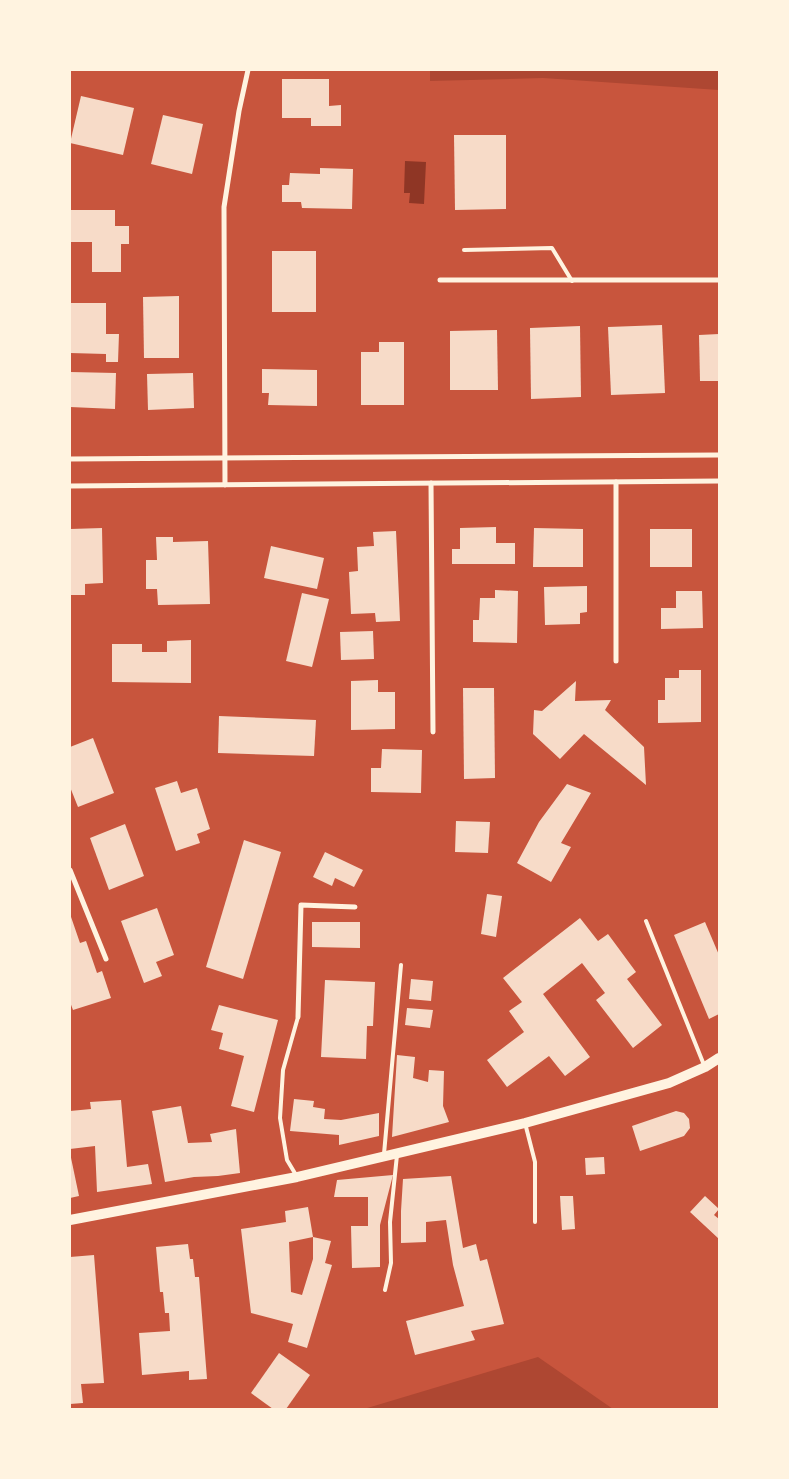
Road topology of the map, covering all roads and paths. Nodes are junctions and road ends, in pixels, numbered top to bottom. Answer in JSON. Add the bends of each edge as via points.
{"nodes":[{"id":1,"x":248,"y":70,"type":"edge"},
{"id":2,"x":464,"y":250,"type":"dead end"},
{"id":3,"x":440,"y":280,"type":"dead end"},
{"id":4,"x":719,"y":280,"type":"edge"},
{"id":5,"x":572,"y":281,"type":"junction"},
{"id":6,"x":719,"y":455,"type":"edge"},
{"id":7,"x":224,"y":458,"type":"junction"},
{"id":8,"x":70,"y":459,"type":"edge"},
{"id":9,"x":719,"y":481,"type":"edge"},
{"id":10,"x":616,"y":482,"type":"junction"},
{"id":11,"x":431,"y":483,"type":"junction"},
{"id":12,"x":225,"y":485,"type":"junction"},
{"id":13,"x":70,"y":486,"type":"edge"},
{"id":14,"x":616,"y":661,"type":"dead end"},
{"id":15,"x":433,"y":732,"type":"dead end"},
{"id":16,"x":70,"y":870,"type":"edge"},
{"id":17,"x":355,"y":907,"type":"dead end"},
{"id":18,"x":646,"y":921,"type":"dead end"},
{"id":19,"x":106,"y":959,"type":"dead end"},
{"id":20,"x":401,"y":964,"type":"dead end"},
{"id":21,"x":298,"y":1017,"type":"joint"},
{"id":22,"x":719,"y":1058,"type":"edge"},
{"id":23,"x":705,"y":1067,"type":"junction"},
{"id":24,"x":525,"y":1123,"type":"junction"},
{"id":25,"x":397,"y":1153,"type":"junction"},
{"id":26,"x":384,"y":1156,"type":"junction"},
{"id":27,"x":297,"y":1177,"type":"junction"},
{"id":28,"x":70,"y":1220,"type":"edge"},
{"id":29,"x":535,"y":1222,"type":"dead end"},
{"id":30,"x":385,"y":1290,"type":"dead end"}],
"edges":[{"from":1,"to":7,"type":"street","via":[[224,207]]},
{"from":2,"to":5,"type":"lane","via":[[552,248]]},
{"from":3,"to":5,"type":"street"},
{"from":4,"to":5,"type":"street"},
{"from":6,"to":7,"type":"street"},
{"from":7,"to":8,"type":"street"},
{"from":7,"to":12,"type":"street"},
{"from":9,"to":10,"type":"street"},
{"from":10,"to":11,"type":"street"},
{"from":10,"to":14,"type":"street"},
{"from":11,"to":12,"type":"street"},
{"from":11,"to":15,"type":"street"},
{"from":12,"to":13,"type":"street"},
{"from":16,"to":19,"type":"street"},
{"from":17,"to":21,"type":"street","via":[[301,905]]},
{"from":18,"to":23,"type":"lane"},
{"from":20,"to":26,"type":"lane"},
{"from":21,"to":27,"type":"lane","via":[[283,1070],[280,1118],[287,1160]]},
{"from":22,"to":23,"type":"main road"},
{"from":23,"to":24,"type":"main road","via":[[669,1082]]},
{"from":24,"to":25,"type":"main road"},
{"from":24,"to":29,"type":"lane","via":[[535,1162]]},
{"from":25,"to":26,"type":"main road"},
{"from":25,"to":30,"type":"lane","via":[[390,1222],[391,1263]]},
{"from":26,"to":27,"type":"main road"},
{"from":27,"to":28,"type":"main road"}]}
